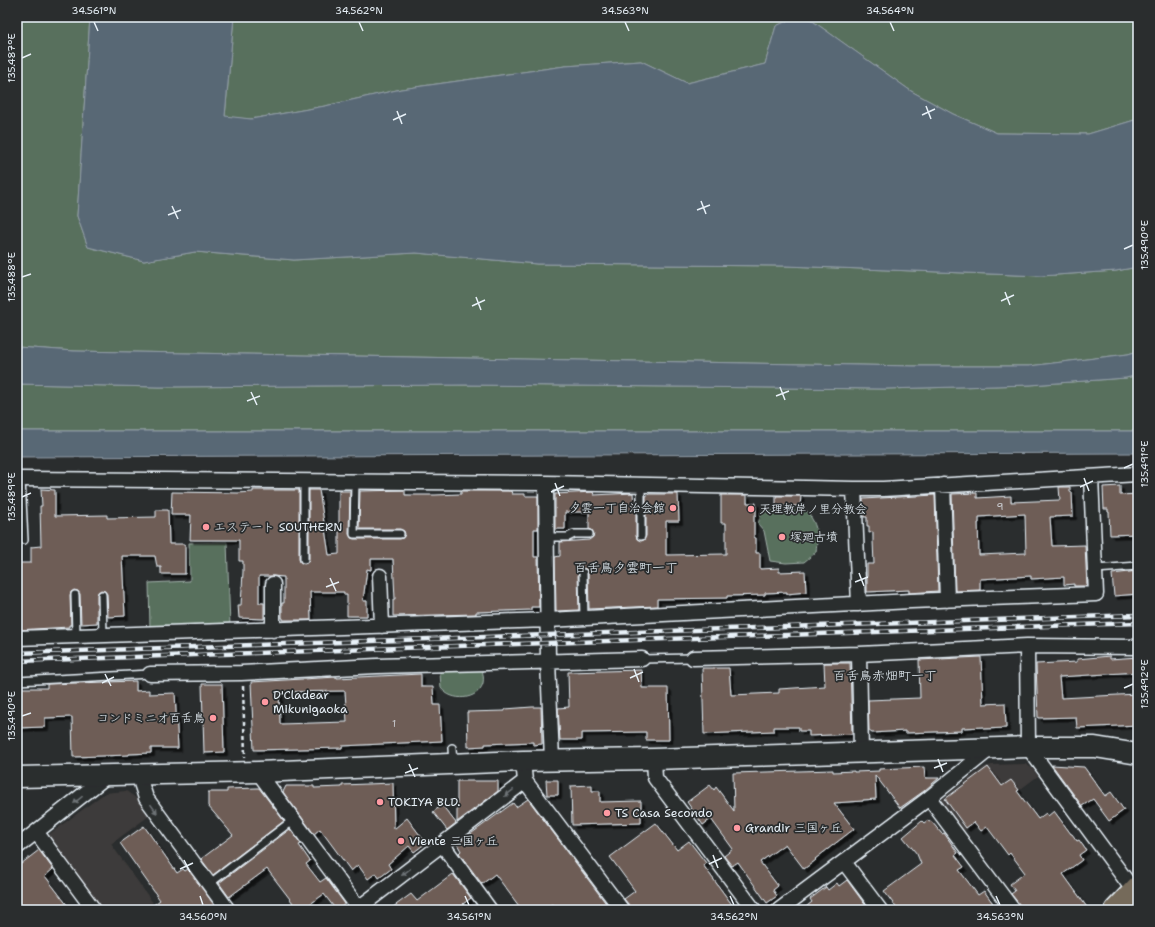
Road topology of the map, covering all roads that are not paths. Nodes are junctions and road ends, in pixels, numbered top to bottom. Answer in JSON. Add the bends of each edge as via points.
{"nodes":[{"id":1,"x":1138,"y":474,"type":"edge"},
{"id":2,"x":1091,"y":477,"type":"junction"},
{"id":3,"x":19,"y":479,"type":"edge"},
{"id":4,"x":304,"y":482,"type":"junction"},
{"id":5,"x":355,"y":482,"type":"junction"},
{"id":6,"x":546,"y":483,"type":"junction"},
{"id":7,"x":641,"y":485,"type":"junction"},
{"id":8,"x":943,"y":485,"type":"junction"},
{"id":9,"x":854,"y":489,"type":"junction"},
{"id":10,"x":400,"y":534,"type":"dead end"},
{"id":11,"x":589,"y":534,"type":"dead end"},
{"id":12,"x":641,"y":536,"type":"dead end"},
{"id":13,"x":546,"y":537,"type":"junction"},
{"id":14,"x":24,"y":540,"type":"dead end"},
{"id":15,"x":304,"y":559,"type":"dead end"},
{"id":16,"x":1138,"y":566,"type":"edge"},
{"id":17,"x":1095,"y":569,"type":"junction"},
{"id":18,"x":583,"y":573,"type":"dead end"},
{"id":19,"x":380,"y":576,"type":"dead end"},
{"id":20,"x":272,"y":584,"type":"dead end"},
{"id":21,"x":75,"y":595,"type":"dead end"},
{"id":22,"x":102,"y":595,"type":"dead end"},
{"id":23,"x":947,"y":600,"type":"junction"},
{"id":24,"x":858,"y":604,"type":"junction"},
{"id":25,"x":584,"y":618,"type":"junction"},
{"id":26,"x":548,"y":623,"type":"junction"},
{"id":27,"x":382,"y":626,"type":"junction"},
{"id":28,"x":273,"y":630,"type":"junction"},
{"id":29,"x":103,"y":635,"type":"junction"},
{"id":30,"x":76,"y":636,"type":"junction"},
{"id":31,"x":17,"y":638,"type":"edge"},
{"id":32,"x":1027,"y":646,"type":"junction"},
{"id":33,"x":1138,"y":647,"type":"edge"},
{"id":34,"x":859,"y":654,"type":"junction"},
{"id":35,"x":548,"y":657,"type":"junction"},
{"id":36,"x":693,"y":658,"type":"joint"},
{"id":37,"x":642,"y":660,"type":"joint"},
{"id":38,"x":150,"y":674,"type":"joint"},
{"id":39,"x":17,"y":681,"type":"edge"},
{"id":40,"x":1028,"y":747,"type":"junction"},
{"id":41,"x":991,"y":748,"type":"junction"},
{"id":42,"x":861,"y":752,"type":"junction"},
{"id":43,"x":1138,"y":754,"type":"edge"},
{"id":44,"x":654,"y":759,"type":"junction"},
{"id":45,"x":552,"y":761,"type":"junction"},
{"id":46,"x":523,"y":762,"type":"junction"},
{"id":47,"x":258,"y":772,"type":"junction"},
{"id":48,"x":138,"y":774,"type":"junction"},
{"id":49,"x":108,"y":775,"type":"junction"},
{"id":50,"x":17,"y":777,"type":"edge"},
{"id":51,"x":525,"y":781,"type":"junction"},
{"id":52,"x":929,"y":798,"type":"junction"},
{"id":53,"x":293,"y":820,"type":"junction"},
{"id":54,"x":37,"y":833,"type":"junction"},
{"id":55,"x":442,"y":844,"type":"junction"},
{"id":56,"x":17,"y":848,"type":"edge"},
{"id":57,"x":844,"y":862,"type":"junction"},
{"id":58,"x":209,"y":884,"type":"junction"},
{"id":59,"x":1136,"y":889,"type":"edge"},
{"id":60,"x":358,"y":909,"type":"edge"},
{"id":61,"x":94,"y":910,"type":"edge"},
{"id":62,"x":228,"y":910,"type":"edge"},
{"id":63,"x":490,"y":910,"type":"edge"},
{"id":64,"x":622,"y":910,"type":"edge"},
{"id":65,"x":754,"y":910,"type":"edge"},
{"id":66,"x":779,"y":910,"type":"edge"},
{"id":67,"x":880,"y":910,"type":"edge"},
{"id":68,"x":1013,"y":910,"type":"edge"},
{"id":69,"x":1116,"y":910,"type":"edge"}],
"edges":[{"from":1,"to":2,"type":"street"},
{"from":2,"to":8,"type":"street"},
{"from":2,"to":17,"type":"street"},
{"from":3,"to":4,"type":"street"},
{"from":3,"to":14,"type":"lane"},
{"from":4,"to":5,"type":"street"},
{"from":4,"to":15,"type":"lane"},
{"from":5,"to":6,"type":"street"},
{"from":5,"to":10,"type":"lane","via":[[354,534]]},
{"from":6,"to":7,"type":"street"},
{"from":6,"to":13,"type":"street"},
{"from":7,"to":9,"type":"street"},
{"from":7,"to":12,"type":"lane"},
{"from":8,"to":9,"type":"street"},
{"from":8,"to":23,"type":"street"},
{"from":9,"to":24,"type":"street"},
{"from":11,"to":13,"type":"lane"},
{"from":13,"to":26,"type":"street"},
{"from":16,"to":17,"type":"lane"},
{"from":17,"to":23,"type":"street","via":[[1096,594]]},
{"from":18,"to":25,"type":"lane"},
{"from":19,"to":27,"type":"street"},
{"from":20,"to":28,"type":"street"},
{"from":21,"to":30,"type":"lane"},
{"from":22,"to":29,"type":"lane"},
{"from":23,"to":24,"type":"street"},
{"from":24,"to":25,"type":"street"},
{"from":25,"to":26,"type":"street"},
{"from":26,"to":27,"type":"street"},
{"from":26,"to":35,"type":"street"},
{"from":27,"to":28,"type":"street"},
{"from":28,"to":29,"type":"street"},
{"from":29,"to":30,"type":"street"},
{"from":30,"to":31,"type":"street"},
{"from":32,"to":33,"type":"street"},
{"from":32,"to":34,"type":"street"},
{"from":32,"to":40,"type":"street"},
{"from":34,"to":36,"type":"street"},
{"from":34,"to":42,"type":"street"},
{"from":35,"to":37,"type":"street"},
{"from":35,"to":38,"type":"street","via":[[241,673]]},
{"from":35,"to":45,"type":"street","via":[[546,689]]},
{"from":36,"to":37,"type":"lane"},
{"from":38,"to":39,"type":"lane"},
{"from":40,"to":41,"type":"street"},
{"from":40,"to":43,"type":"street","via":[[1095,747]]},
{"from":40,"to":59,"type":"street"},
{"from":41,"to":42,"type":"street"},
{"from":41,"to":52,"type":"street"},
{"from":42,"to":44,"type":"street"},
{"from":44,"to":45,"type":"street"},
{"from":44,"to":65,"type":"street","via":[[655,778]]},
{"from":45,"to":46,"type":"street"},
{"from":46,"to":47,"type":"street","via":[[452,756]]},
{"from":46,"to":51,"type":"street"},
{"from":47,"to":48,"type":"street"},
{"from":47,"to":53,"type":"street"},
{"from":48,"to":49,"type":"street"},
{"from":48,"to":58,"type":"street","one_way":true,"via":[[146,798]]},
{"from":49,"to":50,"type":"street"},
{"from":49,"to":54,"type":"street","one_way":true},
{"from":51,"to":55,"type":"street","one_way":true},
{"from":51,"to":64,"type":"street"},
{"from":52,"to":57,"type":"street"},
{"from":52,"to":68,"type":"street"},
{"from":53,"to":58,"type":"lane"},
{"from":53,"to":60,"type":"street"},
{"from":54,"to":56,"type":"street"},
{"from":54,"to":61,"type":"street"},
{"from":55,"to":60,"type":"street","one_way":true},
{"from":55,"to":63,"type":"street"},
{"from":57,"to":66,"type":"street"},
{"from":57,"to":67,"type":"street"},
{"from":58,"to":62,"type":"street"},
{"from":59,"to":69,"type":"highway"}]}
